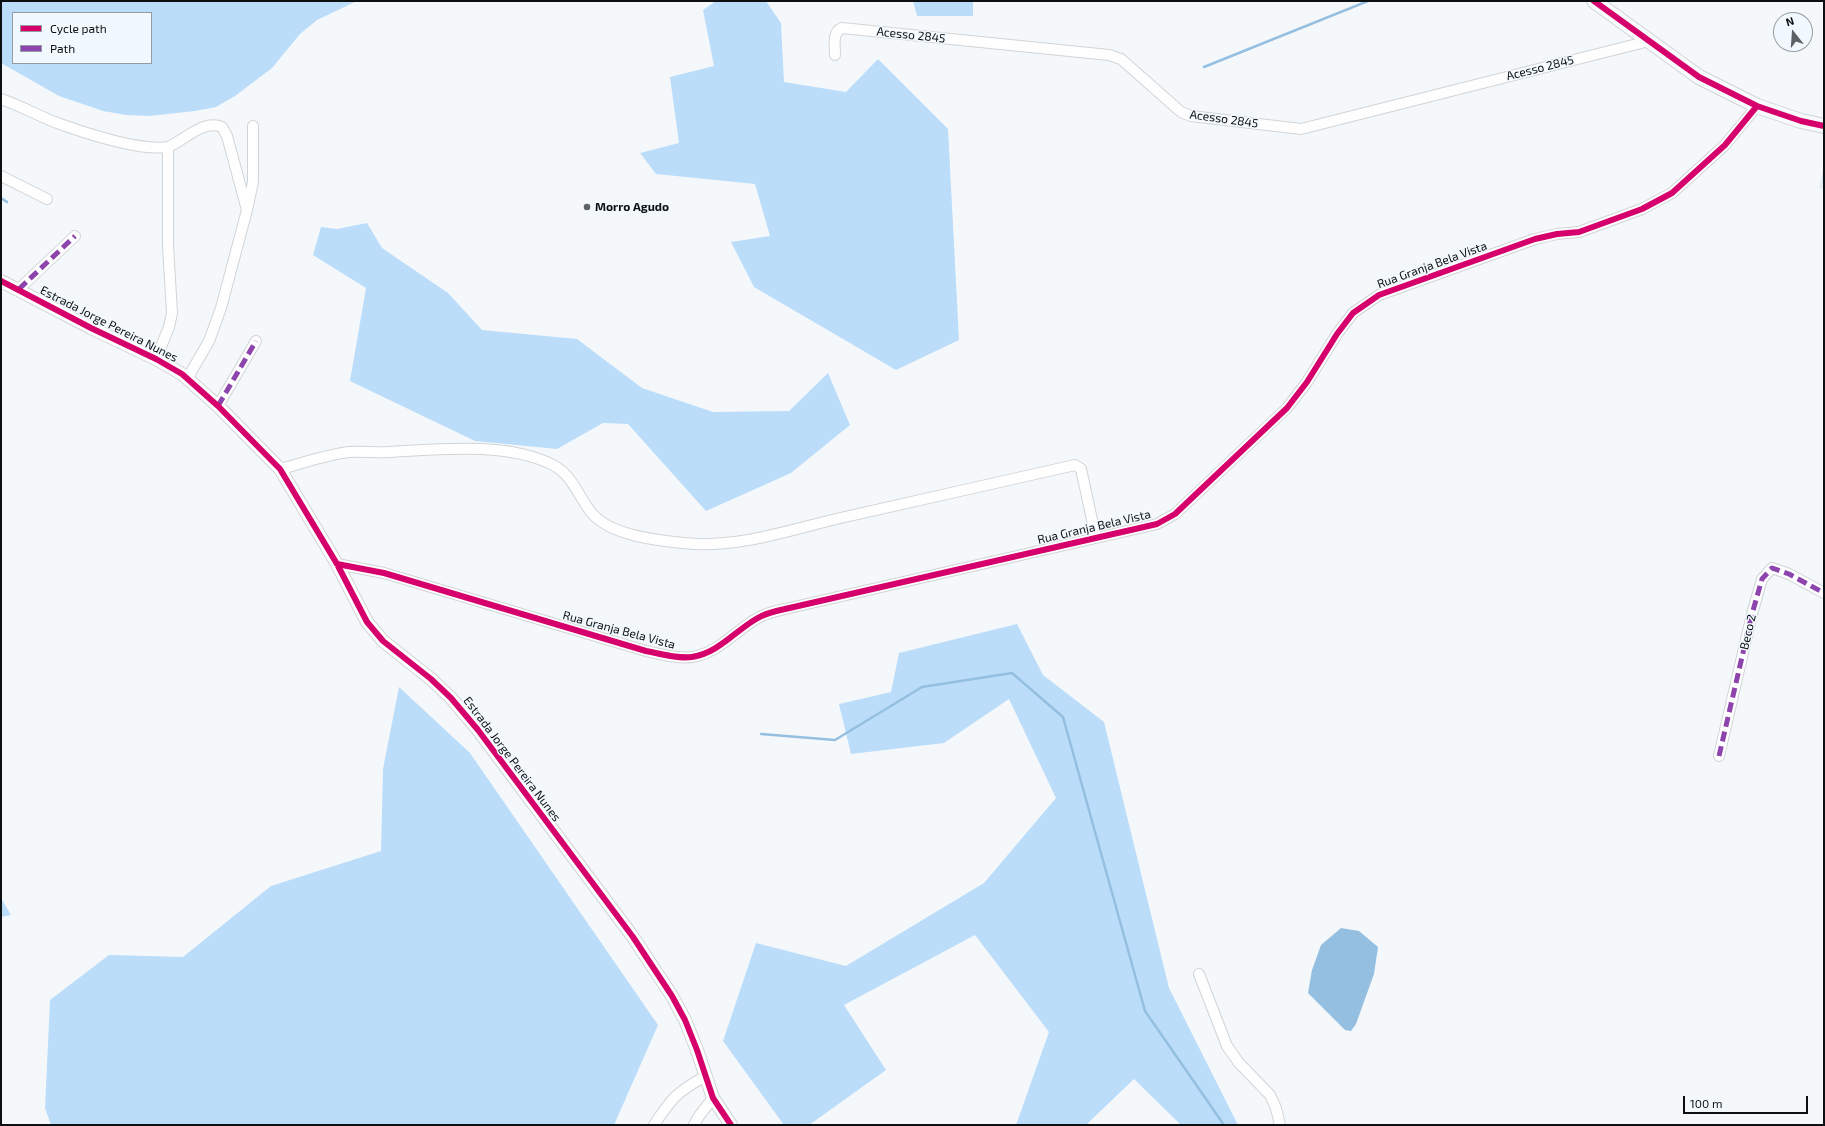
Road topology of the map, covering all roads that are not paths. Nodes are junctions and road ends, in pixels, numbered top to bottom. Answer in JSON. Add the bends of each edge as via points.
{"nodes":[{"id":1,"x":1594,"y":1,"type":"edge"},
{"id":2,"x":1649,"y":41,"type":"junction"},
{"id":3,"x":835,"y":55,"type":"dead end"},
{"id":4,"x":1,"y":99,"type":"edge"},
{"id":5,"x":1757,"y":106,"type":"junction"},
{"id":6,"x":254,"y":126,"type":"dead end"},
{"id":7,"x":1824,"y":126,"type":"edge"},
{"id":8,"x":168,"y":147,"type":"junction"},
{"id":9,"x":1,"y":176,"type":"edge"},
{"id":10,"x":47,"y":199,"type":"dead end"},
{"id":11,"x":247,"y":210,"type":"junction"},
{"id":12,"x":75,"y":236,"type":"dead end"},
{"id":13,"x":1,"y":280,"type":"edge"},
{"id":14,"x":18,"y":289,"type":"junction"},
{"id":15,"x":256,"y":341,"type":"dead end"},
{"id":16,"x":156,"y":359,"type":"junction"},
{"id":17,"x":187,"y":379,"type":"junction"},
{"id":18,"x":218,"y":406,"type":"junction"},
{"id":19,"x":280,"y":469,"type":"junction"},
{"id":20,"x":1096,"y":538,"type":"junction"},
{"id":21,"x":337,"y":564,"type":"junction"},
{"id":22,"x":1824,"y":593,"type":"edge"},
{"id":23,"x":1719,"y":756,"type":"dead end"},
{"id":24,"x":1200,"y":974,"type":"dead end"},
{"id":25,"x":704,"y":1076,"type":"junction"},
{"id":26,"x":713,"y":1098,"type":"junction"},
{"id":27,"x":654,"y":1125,"type":"edge"},
{"id":28,"x":694,"y":1125,"type":"edge"},
{"id":29,"x":731,"y":1125,"type":"edge"},
{"id":30,"x":1280,"y":1125,"type":"edge"}],
"edges":[{"from":1,"to":2,"type":"main road"},
{"from":2,"to":3,"type":"street","name":"Acesso 2845","via":[[1301,129],[1191,116],[1181,112],[1121,59],[1109,55],[842,28],[835,34]]},
{"from":2,"to":5,"type":"main road","via":[[1699,77]]},
{"from":4,"to":8,"type":"street","via":[[60,124],[105,138],[137,145]]},
{"from":5,"to":7,"type":"main road"},
{"from":5,"to":20,"type":"street","name":"Rua Granja Bela Vista","via":[[1725,145],[1672,193],[1642,209],[1580,232],[1556,234],[1535,240],[1379,295],[1353,313],[1307,382],[1286,408],[1175,514],[1157,524]]},
{"from":6,"to":11,"type":"street","via":[[253,182]]},
{"from":8,"to":11,"type":"street","via":[[205,126],[215,124],[222,127],[227,136]]},
{"from":8,"to":16,"type":"street","via":[[168,246],[172,312]]},
{"from":9,"to":10,"type":"street"},
{"from":11,"to":17,"type":"street","via":[[221,308],[209,341]]},
{"from":12,"to":14,"type":"street"},
{"from":13,"to":14,"type":"street","name":"Estrada Jorge Pereira Nunes"},
{"from":14,"to":16,"type":"street","name":"Estrada Jorge Pereira Nunes"},
{"from":15,"to":18,"type":"street"},
{"from":16,"to":17,"type":"street","name":"Estrada Jorge Pereira Nunes"},
{"from":17,"to":18,"type":"street","name":"Estrada Jorge Pereira Nunes"},
{"from":18,"to":19,"type":"street","name":"Estrada Jorge Pereira Nunes"},
{"from":19,"to":20,"type":"street","via":[[348,452],[460,448],[510,453],[554,465],[567,475],[589,510],[605,524],[636,536],[684,544],[715,545],[1075,465],[1080,469]]},
{"from":19,"to":21,"type":"street","name":"Estrada Jorge Pereira Nunes"},
{"from":20,"to":21,"type":"street","name":"Rua Granja Bela Vista","via":[[785,608],[756,618],[727,641],[704,654],[691,657],[674,657],[646,651],[384,573]]},
{"from":21,"to":25,"type":"street","name":"Estrada Jorge Pereira Nunes","via":[[367,622],[383,641],[451,698],[478,730],[633,937],[685,1020]]},
{"from":22,"to":23,"type":"street","name":"Beco 2","via":[[1772,568],[1762,579]]},
{"from":24,"to":30,"type":"street","via":[[1227,1046],[1239,1063],[1270,1095]]},
{"from":25,"to":26,"type":"street","name":"Estrada Jorge Pereira Nunes"},
{"from":25,"to":27,"type":"street","via":[[681,1090]]},
{"from":26,"to":28,"type":"street"},
{"from":26,"to":29,"type":"street","name":"Estrada Jorge Pereira Nunes"}]}
